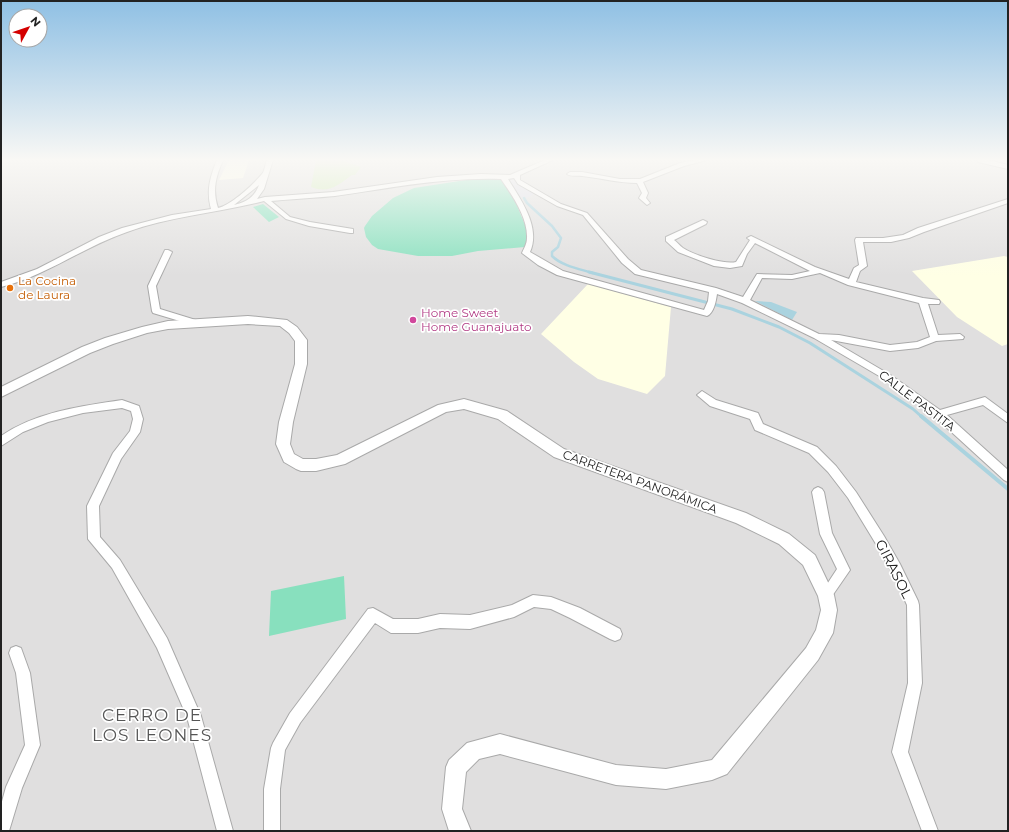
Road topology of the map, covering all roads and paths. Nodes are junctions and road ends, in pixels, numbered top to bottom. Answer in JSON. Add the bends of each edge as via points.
{"nodes":[{"id":1,"x":212,"y":199,"type":"edge"},
{"id":2,"x":239,"y":199,"type":"edge"},
{"id":3,"x":253,"y":199,"type":"edge"},
{"id":4,"x":265,"y":199,"type":"joint"},
{"id":5,"x":516,"y":199,"type":"edge"},
{"id":6,"x":548,"y":199,"type":"edge"},
{"id":7,"x":643,"y":199,"type":"edge"},
{"id":8,"x":1008,"y":201,"type":"edge"},
{"id":9,"x":647,"y":202,"type":"dead end"},
{"id":10,"x":237,"y":206,"type":"junction"},
{"id":11,"x":218,"y":209,"type":"junction"},
{"id":12,"x":703,"y":222,"type":"dead end"},
{"id":13,"x":350,"y":232,"type":"dead end"},
{"id":14,"x":168,"y":252,"type":"dead end"},
{"id":15,"x":822,"y":271,"type":"junction"},
{"id":16,"x":851,"y":283,"type":"junction"},
{"id":17,"x":1,"y":285,"type":"edge"},
{"id":18,"x":713,"y":290,"type":"junction"},
{"id":19,"x":931,"y":294,"type":"dead end"},
{"id":20,"x":745,"y":301,"type":"junction"},
{"id":21,"x":923,"y":301,"type":"junction"},
{"id":22,"x":196,"y":323,"type":"junction"},
{"id":23,"x":817,"y":336,"type":"junction"},
{"id":24,"x":960,"y":337,"type":"dead end"},
{"id":25,"x":935,"y":338,"type":"junction"},
{"id":26,"x":1,"y":392,"type":"edge"},
{"id":27,"x":702,"y":394,"type":"dead end"},
{"id":28,"x":939,"y":414,"type":"junction"},
{"id":29,"x":1008,"y":419,"type":"edge"},
{"id":30,"x":1,"y":442,"type":"edge"},
{"id":31,"x":1008,"y":477,"type":"edge"},
{"id":32,"x":818,"y":492,"type":"dead end"},
{"id":33,"x":826,"y":595,"type":"junction"},
{"id":34,"x":615,"y":634,"type":"dead end"},
{"id":35,"x":16,"y":653,"type":"dead end"},
{"id":36,"x":2,"y":826,"type":"edge"},
{"id":37,"x":225,"y":831,"type":"edge"},
{"id":38,"x":272,"y":831,"type":"edge"},
{"id":39,"x":460,"y":831,"type":"edge"},
{"id":40,"x":930,"y":831,"type":"edge"}],
"edges":[{"from":1,"to":11,"type":"street"},
{"from":2,"to":11,"type":"street"},
{"from":3,"to":10,"type":"street"},
{"from":4,"to":10,"type":"street"},
{"from":4,"to":13,"type":"street","via":[[288,218]]},
{"from":5,"to":18,"type":"street","via":[[529,230],[531,243],[526,253],[560,273],[709,307]]},
{"from":6,"to":18,"type":"street","name":"CALLE PASTITA","via":[[584,214],[625,261],[638,272]]},
{"from":7,"to":9,"type":"street"},
{"from":8,"to":16,"type":"street","via":[[898,240],[859,240],[863,266],[857,270]]},
{"from":10,"to":11,"type":"street"},
{"from":11,"to":17,"type":"street","via":[[172,217],[124,230],[40,271]]},
{"from":12,"to":15,"type":"street","via":[[669,239],[681,250],[717,264],[730,266],[739,264],[740,258],[753,239]]},
{"from":14,"to":22,"type":"street","via":[[152,286],[156,311]]},
{"from":15,"to":16,"type":"street"},
{"from":15,"to":20,"type":"street","via":[[792,276],[760,276]]},
{"from":16,"to":21,"type":"street"},
{"from":18,"to":20,"type":"street","name":"CALLE PASTITA"},
{"from":19,"to":21,"type":"street","via":[[936,302]]},
{"from":20,"to":23,"type":"street","name":"CALLE PASTITA"},
{"from":21,"to":25,"type":"street"},
{"from":22,"to":26,"type":"street","name":"CARRETERA PANORÁMICA","via":[[146,330],[109,340]]},
{"from":22,"to":33,"type":"street","name":"CARRETERA PANORÁMICA","via":[[265,320],[283,323],[293,330],[300,340],[301,364],[283,444],[289,458],[301,465],[340,460],[442,408],[464,404],[482,408],[502,415],[559,453],[741,518],[784,539],[809,560]]},
{"from":23,"to":25,"type":"street","name":"CALLE PASTITA","via":[[890,348],[918,345]]},
{"from":23,"to":28,"type":"street","name":"CALLE PASTITA","via":[[889,378]]},
{"from":24,"to":25,"type":"street","name":"CALLE PASTITA"},
{"from":27,"to":40,"type":"street","name":"GIRASOL","via":[[713,403],[754,416],[759,427],[813,450],[852,495],[896,568],[913,605],[915,683],[900,752]]},
{"from":28,"to":29,"type":"street","via":[[985,401]]},
{"from":28,"to":31,"type":"street","name":"CALLE PASTITA"},
{"from":30,"to":37,"type":"street","via":[[19,429],[46,419],[122,404],[136,409],[138,419],[135,432],[117,456],[93,506],[94,539],[116,564],[162,643],[194,716]]},
{"from":32,"to":33,"type":"street","via":[[826,534],[844,570]]},
{"from":33,"to":39,"type":"street","name":"CARRETERA PANORÁMICA","via":[[829,610],[824,633],[812,654],[720,767],[666,779],[616,775],[500,744],[474,750],[456,767],[452,809]]},
{"from":34,"to":38,"type":"street","via":[[551,603],[533,601],[514,611],[470,622],[440,621],[418,626],[391,626],[373,614],[294,718],[278,748],[272,789]]},
{"from":35,"to":36,"type":"street","via":[[23,673],[33,745],[14,787]]}]}
